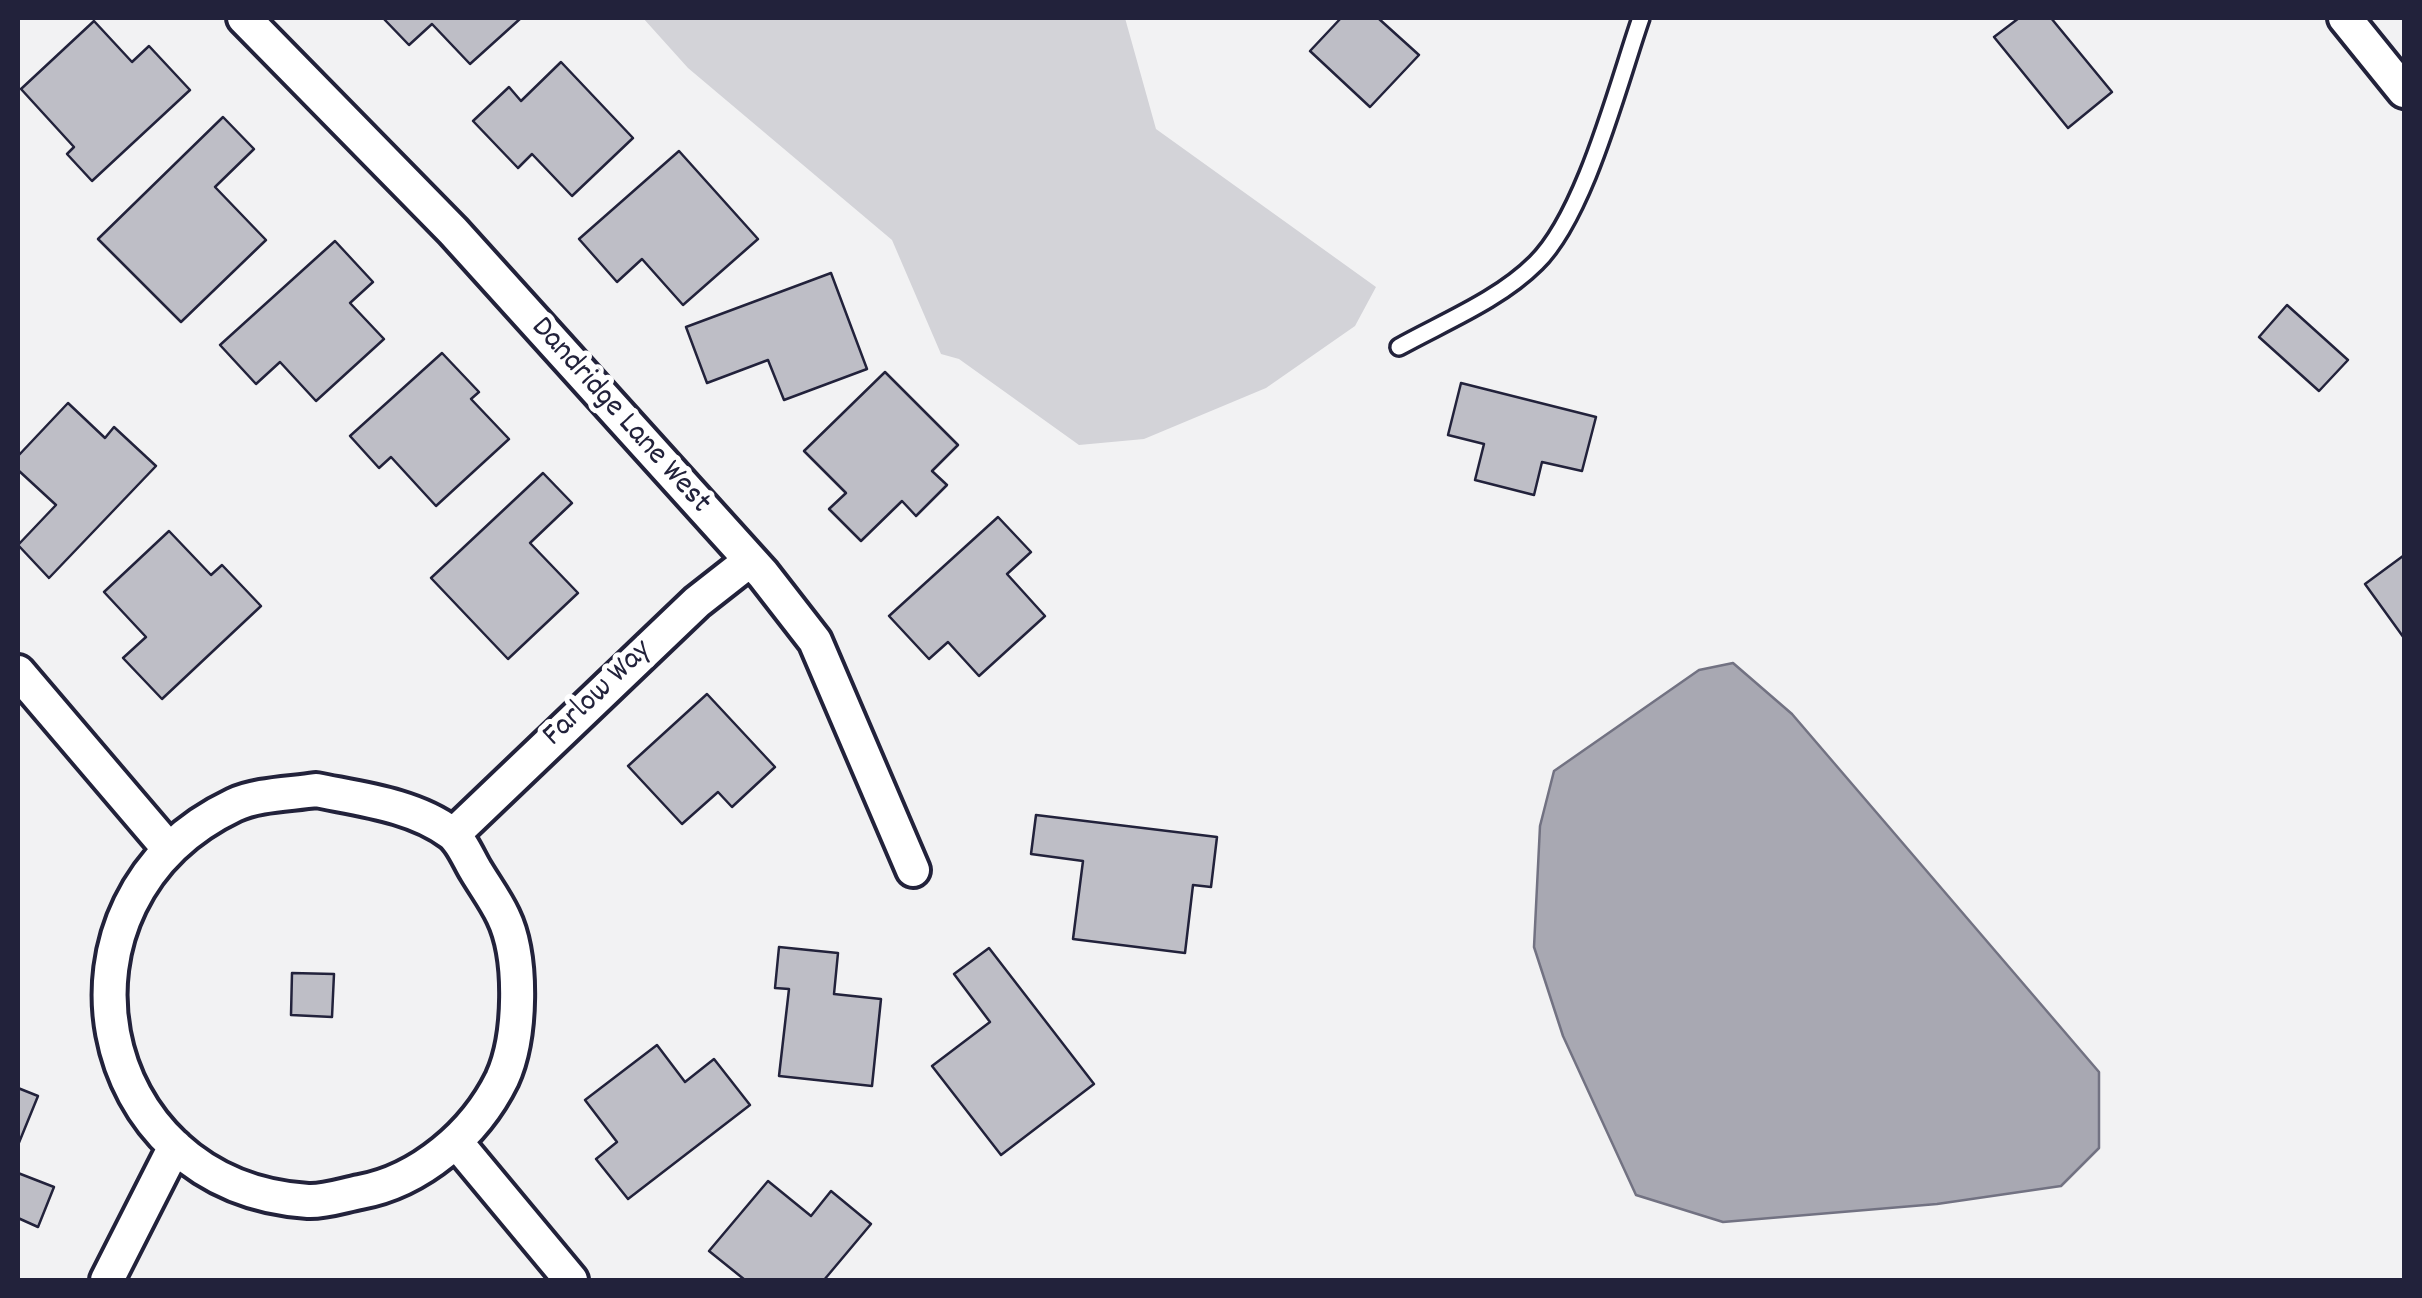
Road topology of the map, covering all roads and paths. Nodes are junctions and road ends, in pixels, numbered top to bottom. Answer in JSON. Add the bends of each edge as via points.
{"nodes":[{"id":1,"x":244,"y":18,"type":"edge"},
{"id":2,"x":1641,"y":18,"type":"edge"},
{"id":3,"x":2345,"y":18,"type":"edge"},
{"id":4,"x":2404,"y":91,"type":"edge"},
{"id":5,"x":1399,"y":347,"type":"dead end"},
{"id":6,"x":748,"y":562,"type":"junction"},
{"id":7,"x":18,"y":672,"type":"edge"},
{"id":8,"x":454,"y":834,"type":"junction"},
{"id":9,"x":168,"y":848,"type":"junction"},
{"id":10,"x":913,"y":870,"type":"dead end"},
{"id":11,"x":457,"y":1143,"type":"junction"},
{"id":12,"x":175,"y":1146,"type":"junction"},
{"id":13,"x":107,"y":1280,"type":"edge"},
{"id":14,"x":572,"y":1280,"type":"edge"}],
"edges":[{"from":1,"to":6,"type":"street","name":"Dandridge Lane West","via":[[453,231]]},
{"from":2,"to":5,"type":"lane","via":[[1563,229],[1536,263],[1498,292]]},
{"from":3,"to":4,"type":"street"},
{"from":6,"to":8,"type":"street","name":"Farlow Way","via":[[696,602]]},
{"from":6,"to":10,"type":"street","name":"Dandridge Lane West","via":[[815,641]]},
{"from":7,"to":9,"type":"street"},
{"from":8,"to":9,"type":"street","via":[[395,806],[316,790],[236,804]]},
{"from":8,"to":11,"type":"street","via":[[505,920],[520,999],[502,1077]]},
{"from":9,"to":12,"type":"street","via":[[123,914],[106,992],[120,1071]]},
{"from":11,"to":12,"type":"street","via":[[389,1187],[310,1201],[231,1185]]},
{"from":11,"to":14,"type":"street"},
{"from":12,"to":13,"type":"street"}]}
